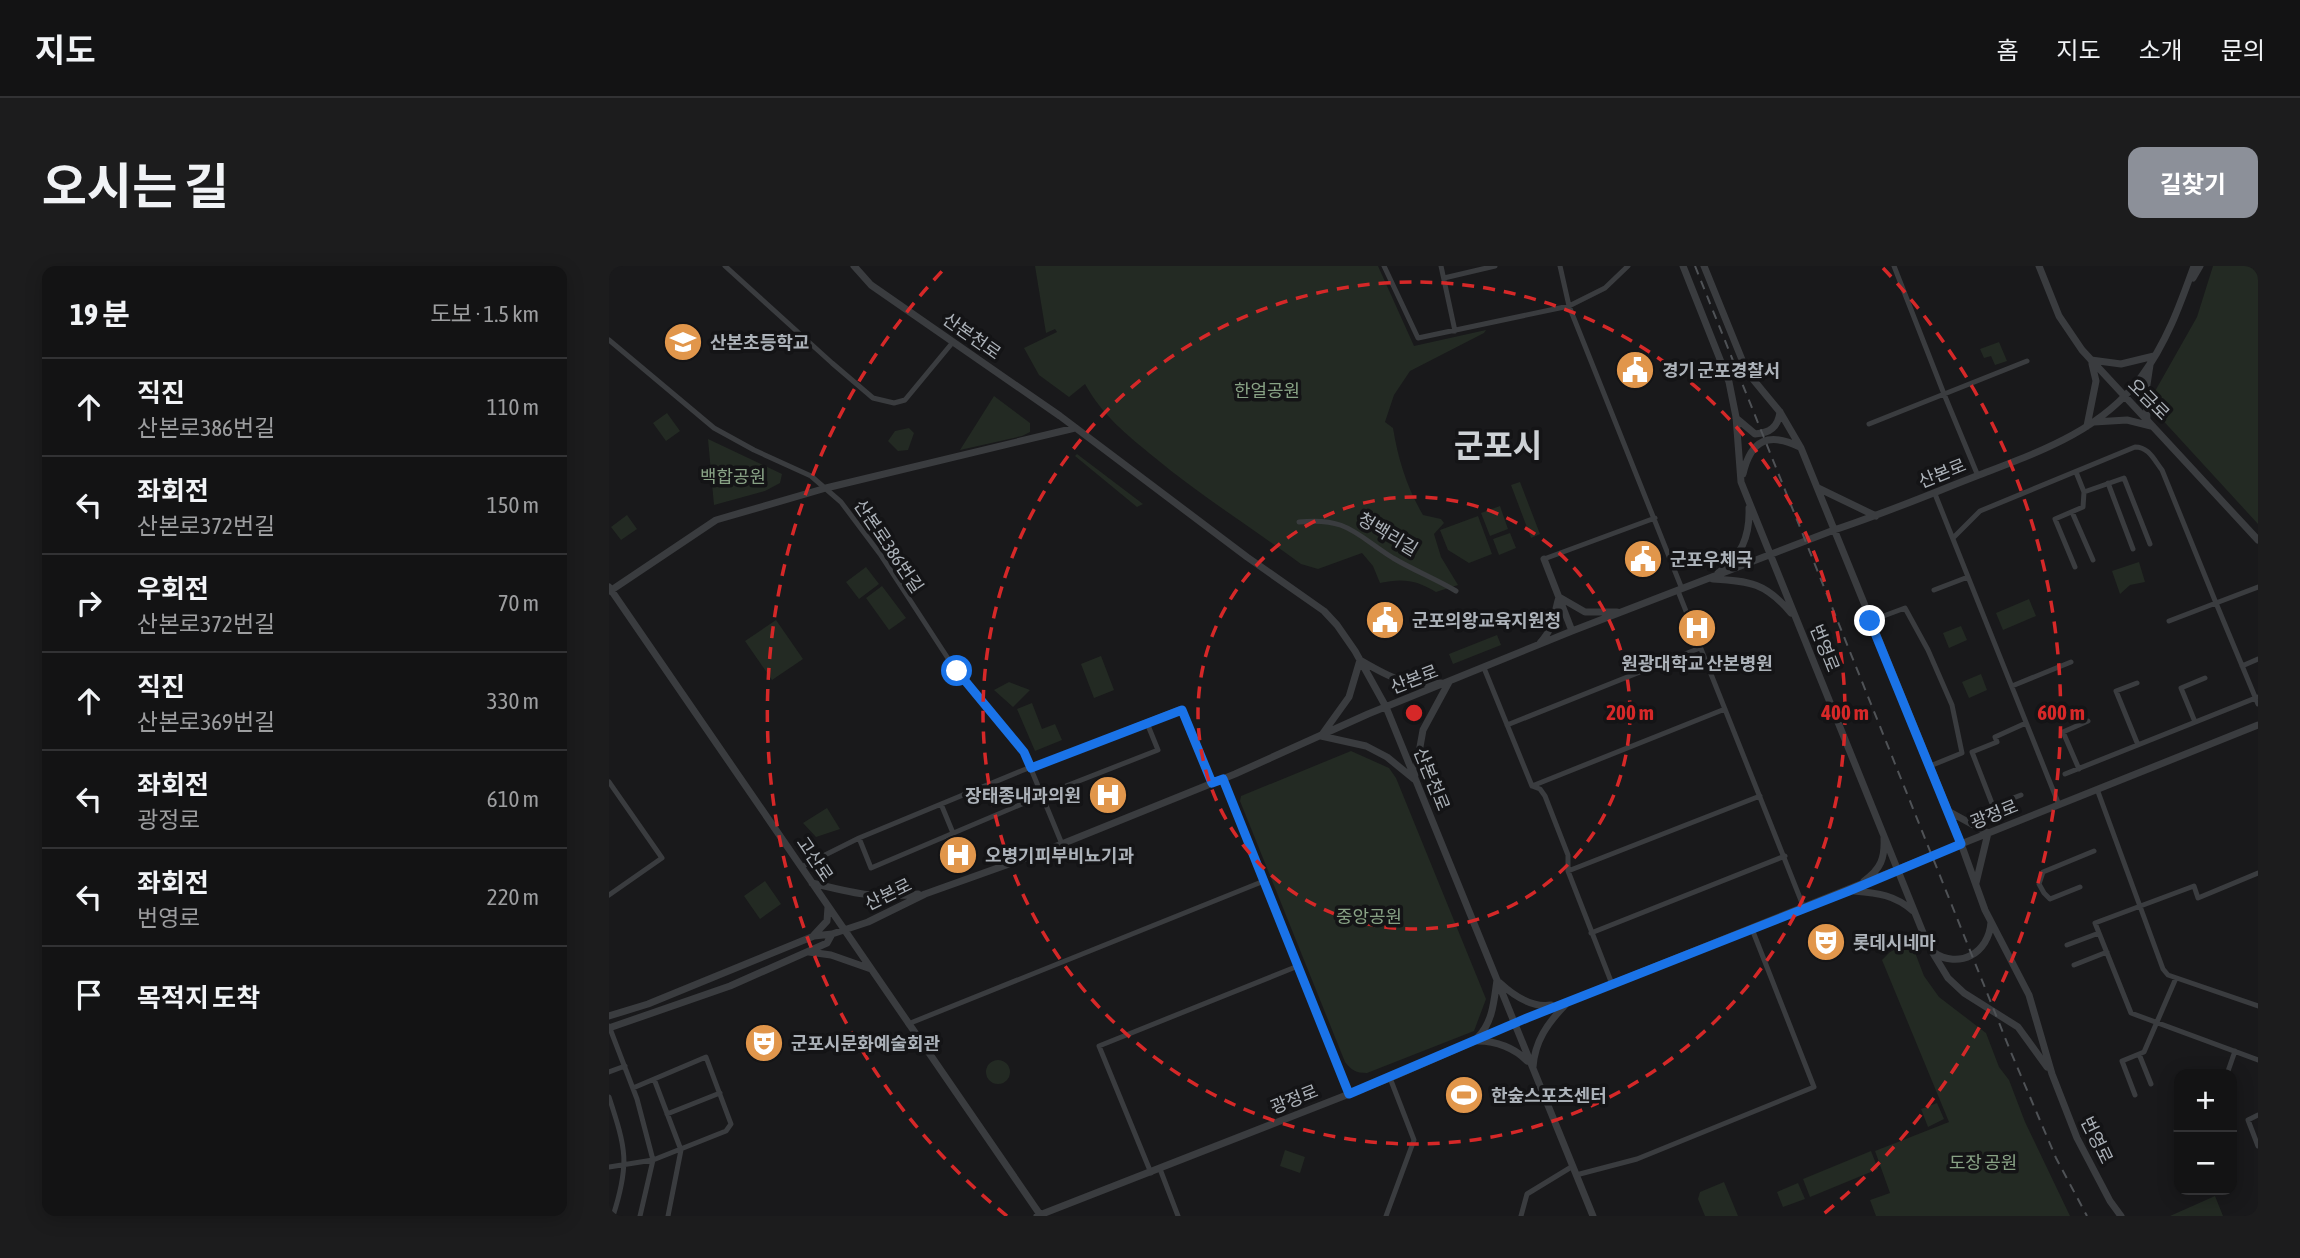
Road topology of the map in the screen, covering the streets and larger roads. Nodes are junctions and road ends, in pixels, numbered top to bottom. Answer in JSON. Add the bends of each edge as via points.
{"nodes":[{"id":1,"x":725,"y":266,"type":"edge"},
{"id":2,"x":854,"y":266,"type":"edge"},
{"id":3,"x":1384,"y":266,"type":"edge"},
{"id":4,"x":1441,"y":266,"type":"edge"},
{"id":5,"x":1495,"y":266,"type":"edge"},
{"id":6,"x":1560,"y":266,"type":"edge"},
{"id":7,"x":1628,"y":266,"type":"edge"},
{"id":8,"x":1683,"y":266,"type":"edge"},
{"id":9,"x":1704,"y":266,"type":"edge"},
{"id":10,"x":1894,"y":266,"type":"edge"},
{"id":11,"x":2039,"y":266,"type":"edge"},
{"id":12,"x":2188,"y":266,"type":"edge"},
{"id":13,"x":2194,"y":266,"type":"edge"},
{"id":14,"x":2200,"y":266,"type":"edge"},
{"id":15,"x":1444,"y":278,"type":"junction"},
{"id":16,"x":2181,"y":300,"type":"junction"},
{"id":17,"x":1569,"y":306,"type":"junction"},
{"id":18,"x":1455,"y":331,"type":"junction"},
{"id":19,"x":609,"y":340,"type":"edge"},
{"id":20,"x":953,"y":342,"type":"junction"},
{"id":21,"x":2153,"y":359,"type":"junction"},
{"id":22,"x":2091,"y":360,"type":"junction"},
{"id":23,"x":2027,"y":361,"type":"dead end"},
{"id":24,"x":1944,"y":394,"type":"junction"},
{"id":25,"x":2123,"y":397,"type":"junction"},
{"id":26,"x":1780,"y":412,"type":"junction"},
{"id":27,"x":1736,"y":417,"type":"junction"},
{"id":28,"x":2147,"y":420,"type":"junction"},
{"id":29,"x":1870,"y":424,"type":"dead end"},
{"id":30,"x":2090,"y":424,"type":"junction"},
{"id":31,"x":2154,"y":427,"type":"junction"},
{"id":32,"x":1075,"y":428,"type":"junction"},
{"id":33,"x":1801,"y":447,"type":"junction"},
{"id":34,"x":2076,"y":472,"type":"junction"},
{"id":35,"x":1978,"y":476,"type":"junction"},
{"id":36,"x":1741,"y":482,"type":"junction"},
{"id":37,"x":2108,"y":483,"type":"junction"},
{"id":38,"x":826,"y":488,"type":"junction"},
{"id":39,"x":1817,"y":488,"type":"junction"},
{"id":40,"x":2084,"y":492,"type":"junction"},
{"id":41,"x":1935,"y":494,"type":"junction"},
{"id":42,"x":1748,"y":500,"type":"junction"},
{"id":43,"x":2072,"y":512,"type":"junction"},
{"id":44,"x":1877,"y":516,"type":"junction"},
{"id":45,"x":1655,"y":517,"type":"junction"},
{"id":46,"x":1299,"y":522,"type":"dead end"},
{"id":47,"x":1834,"y":530,"type":"junction"},
{"id":48,"x":1953,"y":538,"type":"junction"},
{"id":49,"x":2258,"y":540,"type":"edge"},
{"id":50,"x":2150,"y":544,"type":"dead end"},
{"id":51,"x":2133,"y":549,"type":"dead end"},
{"id":52,"x":1771,"y":556,"type":"junction"},
{"id":53,"x":1544,"y":559,"type":"joint"},
{"id":54,"x":2093,"y":560,"type":"dead end"},
{"id":55,"x":2075,"y":567,"type":"dead end"},
{"id":56,"x":1968,"y":577,"type":"junction"},
{"id":57,"x":1709,"y":579,"type":"junction"},
{"id":58,"x":2258,"y":587,"type":"edge"},
{"id":59,"x":610,"y":589,"type":"edge"},
{"id":60,"x":1680,"y":590,"type":"junction"},
{"id":61,"x":1934,"y":590,"type":"dead end"},
{"id":62,"x":1456,"y":591,"type":"dead end"},
{"id":63,"x":1559,"y":597,"type":"junction"},
{"id":64,"x":2216,"y":603,"type":"junction"},
{"id":65,"x":1621,"y":612,"type":"junction"},
{"id":66,"x":1796,"y":618,"type":"junction"},
{"id":67,"x":1870,"y":621,"type":"junction"},
{"id":68,"x":2169,"y":621,"type":"dead end"},
{"id":69,"x":1572,"y":631,"type":"junction"},
{"id":70,"x":1537,"y":646,"type":"junction"},
{"id":71,"x":1700,"y":648,"type":"junction"},
{"id":72,"x":2258,"y":659,"type":"edge"},
{"id":73,"x":1360,"y":660,"type":"junction"},
{"id":74,"x":2071,"y":662,"type":"dead end"},
{"id":75,"x":2242,"y":666,"type":"junction"},
{"id":76,"x":1484,"y":668,"type":"junction"},
{"id":77,"x":2205,"y":678,"type":"dead end"},
{"id":78,"x":1450,"y":682,"type":"junction"},
{"id":79,"x":2137,"y":683,"type":"dead end"},
{"id":80,"x":2012,"y":686,"type":"junction"},
{"id":81,"x":2257,"y":700,"type":"edge"},
{"id":82,"x":1385,"y":707,"type":"junction"},
{"id":83,"x":1725,"y":709,"type":"junction"},
{"id":84,"x":2088,"y":721,"type":"dead end"},
{"id":85,"x":2195,"y":722,"type":"junction"},
{"id":86,"x":1147,"y":723,"type":"junction"},
{"id":87,"x":2026,"y":723,"type":"junction"},
{"id":88,"x":1507,"y":724,"type":"junction"},
{"id":89,"x":2258,"y":725,"type":"edge"},
{"id":90,"x":1321,"y":736,"type":"junction"},
{"id":91,"x":2138,"y":745,"type":"junction"},
{"id":92,"x":1930,"y":766,"type":"junction"},
{"id":93,"x":1031,"y":768,"type":"junction"},
{"id":94,"x":2079,"y":769,"type":"junction"},
{"id":95,"x":2065,"y":774,"type":"dead end"},
{"id":96,"x":1223,"y":779,"type":"junction"},
{"id":97,"x":1415,"y":779,"type":"junction"},
{"id":98,"x":609,"y":782,"type":"edge"},
{"id":99,"x":1212,"y":783,"type":"junction"},
{"id":100,"x":1532,"y":786,"type":"junction"},
{"id":101,"x":2097,"y":789,"type":"junction"},
{"id":102,"x":1043,"y":795,"type":"junction"},
{"id":103,"x":2021,"y":795,"type":"dead end"},
{"id":104,"x":1760,"y":796,"type":"junction"},
{"id":105,"x":941,"y":804,"type":"junction"},
{"id":106,"x":2059,"y":805,"type":"junction"},
{"id":107,"x":1948,"y":811,"type":"junction"},
{"id":108,"x":1883,"y":830,"type":"junction"},
{"id":109,"x":953,"y":833,"type":"junction"},
{"id":110,"x":1988,"y":833,"type":"junction"},
{"id":111,"x":859,"y":838,"type":"junction"},
{"id":112,"x":1062,"y":844,"type":"junction"},
{"id":113,"x":1961,"y":844,"type":"junction"},
{"id":114,"x":2094,"y":851,"type":"dead end"},
{"id":115,"x":1785,"y":856,"type":"junction"},
{"id":116,"x":801,"y":867,"type":"junction"},
{"id":117,"x":1898,"y":870,"type":"junction"},
{"id":118,"x":1568,"y":871,"type":"junction"},
{"id":119,"x":2258,"y":873,"type":"edge"},
{"id":120,"x":1264,"y":881,"type":"junction"},
{"id":121,"x":812,"y":883,"type":"junction"},
{"id":122,"x":1976,"y":884,"type":"junction"},
{"id":123,"x":2080,"y":887,"type":"dead end"},
{"id":124,"x":1849,"y":891,"type":"junction"},
{"id":125,"x":925,"y":894,"type":"junction"},
{"id":126,"x":609,"y":895,"type":"edge"},
{"id":127,"x":828,"y":906,"type":"junction"},
{"id":128,"x":2140,"y":906,"type":"junction"},
{"id":129,"x":1804,"y":908,"type":"junction"},
{"id":130,"x":1914,"y":911,"type":"junction"},
{"id":131,"x":1991,"y":921,"type":"junction"},
{"id":132,"x":1752,"y":929,"type":"junction"},
{"id":133,"x":843,"y":930,"type":"junction"},
{"id":134,"x":1591,"y":933,"type":"junction"},
{"id":135,"x":2099,"y":933,"type":"junction"},
{"id":136,"x":832,"y":934,"type":"junction"},
{"id":137,"x":814,"y":936,"type":"junction"},
{"id":138,"x":2067,"y":945,"type":"dead end"},
{"id":139,"x":1930,"y":949,"type":"junction"},
{"id":140,"x":808,"y":952,"type":"junction"},
{"id":141,"x":2107,"y":952,"type":"junction"},
{"id":142,"x":2074,"y":965,"type":"dead end"},
{"id":143,"x":1298,"y":966,"type":"junction"},
{"id":144,"x":871,"y":970,"type":"junction"},
{"id":145,"x":2176,"y":978,"type":"junction"},
{"id":146,"x":1497,"y":980,"type":"junction"},
{"id":147,"x":1612,"y":984,"type":"junction"},
{"id":148,"x":1567,"y":1002,"type":"junction"},
{"id":149,"x":2258,"y":1006,"type":"edge"},
{"id":150,"x":609,"y":1016,"type":"edge"},
{"id":151,"x":2158,"y":1022,"type":"junction"},
{"id":152,"x":908,"y":1024,"type":"junction"},
{"id":153,"x":1514,"y":1024,"type":"junction"},
{"id":154,"x":609,"y":1027,"type":"edge"},
{"id":155,"x":1474,"y":1041,"type":"junction"},
{"id":156,"x":2235,"y":1051,"type":"junction"},
{"id":157,"x":2139,"y":1054,"type":"junction"},
{"id":158,"x":2258,"y":1060,"type":"edge"},
{"id":159,"x":625,"y":1066,"type":"junction"},
{"id":160,"x":1533,"y":1068,"type":"junction"},
{"id":161,"x":2229,"y":1069,"type":"edge"},
{"id":162,"x":609,"y":1072,"type":"edge"},
{"id":163,"x":2052,"y":1074,"type":"junction"},
{"id":164,"x":1390,"y":1078,"type":"junction"},
{"id":165,"x":654,"y":1079,"type":"junction"},
{"id":166,"x":2151,"y":1084,"type":"dead end"},
{"id":167,"x":633,"y":1088,"type":"junction"},
{"id":168,"x":720,"y":1093,"type":"junction"},
{"id":169,"x":1349,"y":1094,"type":"junction"},
{"id":170,"x":2135,"y":1095,"type":"dead end"},
{"id":171,"x":609,"y":1097,"type":"edge"},
{"id":172,"x":667,"y":1114,"type":"junction"},
{"id":173,"x":2258,"y":1115,"type":"edge"},
{"id":174,"x":2258,"y":1146,"type":"edge"},
{"id":175,"x":681,"y":1150,"type":"junction"},
{"id":176,"x":653,"y":1160,"type":"junction"},
{"id":177,"x":625,"y":1166,"type":"junction"},
{"id":178,"x":1573,"y":1166,"type":"junction"},
{"id":179,"x":609,"y":1167,"type":"edge"},
{"id":180,"x":1160,"y":1169,"type":"junction"},
{"id":181,"x":1151,"y":1173,"type":"junction"},
{"id":182,"x":1576,"y":1175,"type":"junction"},
{"id":183,"x":613,"y":1212,"type":"edge"},
{"id":184,"x":640,"y":1216,"type":"edge"},
{"id":185,"x":668,"y":1216,"type":"edge"},
{"id":186,"x":1039,"y":1216,"type":"edge"},
{"id":187,"x":1178,"y":1216,"type":"edge"},
{"id":188,"x":1386,"y":1216,"type":"edge"},
{"id":189,"x":1521,"y":1216,"type":"edge"},
{"id":190,"x":1593,"y":1216,"type":"edge"},
{"id":191,"x":2121,"y":1216,"type":"edge"}],
"edges":[{"from":1,"to":20,"type":"street","via":[[873,398],[894,403],[905,400]]},
{"from":2,"to":20,"type":"street","name":"산본천로","via":[[871,285]]},
{"from":3,"to":18,"type":"street","via":[[1418,338]]},
{"from":4,"to":15,"type":"street"},
{"from":5,"to":15,"type":"street"},
{"from":6,"to":17,"type":"street"},
{"from":7,"to":17,"type":"street","via":[[1605,288]]},
{"from":8,"to":27,"type":"street","name":"번영로","via":[[1729,382]]},
{"from":9,"to":26,"type":"street","name":"번영로","via":[[1747,372]]},
{"from":10,"to":24,"type":"street"},
{"from":11,"to":22,"type":"street","name":"오금로","via":[[2059,316]]},
{"from":12,"to":16,"type":"street","name":"산본로"},
{"from":13,"to":16,"type":"street","name":"산본로"},
{"from":14,"to":16,"type":"street","name":"산본로"},
{"from":15,"to":18,"type":"street"},
{"from":16,"to":21,"type":"street","name":"산본로"},
{"from":17,"to":18,"type":"street"},
{"from":17,"to":45,"type":"street"},
{"from":19,"to":38,"type":"street","name":"산본로386번길","via":[[714,428]]},
{"from":20,"to":32,"type":"street","name":"산본천로"},
{"from":21,"to":22,"type":"street","via":[[2121,364]]},
{"from":21,"to":25,"type":"street","name":"산본로"},
{"from":21,"to":28,"type":"street","via":[[2146,391]]},
{"from":22,"to":25,"type":"street","name":"오금로"},
{"from":22,"to":30,"type":"street","via":[[2095,381]]},
{"from":23,"to":24,"type":"street"},
{"from":24,"to":29,"type":"street"},
{"from":24,"to":35,"type":"street"},
{"from":25,"to":28,"type":"street","name":"오금로"},
{"from":25,"to":30,"type":"street","name":"산본로"},
{"from":26,"to":27,"type":"street","via":[[1774,428],[1766,433],[1755,434]]},
{"from":26,"to":33,"type":"street","name":"번영로"},
{"from":27,"to":36,"type":"street","name":"번영로"},
{"from":28,"to":31,"type":"street","name":"오금로"},
{"from":30,"to":31,"type":"street","via":[[2127,420]]},
{"from":30,"to":35,"type":"street","name":"산본로","via":[[2055,446]]},
{"from":31,"to":49,"type":"street","name":"오금로"},
{"from":32,"to":38,"type":"street"},
{"from":32,"to":73,"type":"street","name":"산본천로","via":[[1324,611]]},
{"from":33,"to":36,"type":"street","via":[[1777,439],[1763,440],[1745,463]]},
{"from":33,"to":39,"type":"street","name":"번영로"},
{"from":34,"to":40,"type":"street"},
{"from":34,"to":48,"type":"street","via":[[1980,511]]},
{"from":34,"to":64,"type":"street","via":[[2135,446],[2148,451],[2162,470]]},
{"from":35,"to":41,"type":"street","name":"산본로"},
{"from":36,"to":42,"type":"street","name":"번영로"},
{"from":37,"to":40,"type":"street"},
{"from":37,"to":50,"type":"street","via":[[2124,478]]},
{"from":37,"to":51,"type":"street"},
{"from":38,"to":59,"type":"street","name":"고산로","via":[[716,520]]},
{"from":38,"to":93,"type":"street","name":"산본로386번길","via":[[880,554],[933,638],[1024,752]]},
{"from":39,"to":44,"type":"street"},
{"from":39,"to":47,"type":"street","name":"번영로"},
{"from":40,"to":43,"type":"street","via":[[2083,507]]},
{"from":41,"to":44,"type":"street","name":"산본로"},
{"from":41,"to":48,"type":"street"},
{"from":42,"to":52,"type":"street","name":"번영로"},
{"from":42,"to":57,"type":"street","via":[[1748,526],[1740,551]]},
{"from":43,"to":54,"type":"street"},
{"from":43,"to":55,"type":"street","via":[[2055,519]]},
{"from":44,"to":47,"type":"street","name":"산본로"},
{"from":45,"to":53,"type":"street"},
{"from":45,"to":60,"type":"street"},
{"from":46,"to":62,"type":"street","name":"청백리길","via":[[1342,524]]},
{"from":47,"to":52,"type":"street","name":"산본로"},
{"from":47,"to":67,"type":"street","name":"번영로"},
{"from":48,"to":56,"type":"street"},
{"from":52,"to":57,"type":"street","name":"산본로"},
{"from":52,"to":66,"type":"street","name":"번영로"},
{"from":53,"to":63,"type":"street"},
{"from":56,"to":61,"type":"street"},
{"from":56,"to":80,"type":"street"},
{"from":57,"to":60,"type":"street","name":"산본로"},
{"from":57,"to":66,"type":"street","via":[[1764,587]]},
{"from":58,"to":64,"type":"street"},
{"from":59,"to":116,"type":"street","name":"고산로"},
{"from":60,"to":65,"type":"street","name":"산본로"},
{"from":60,"to":71,"type":"street"},
{"from":63,"to":65,"type":"street","via":[[1585,612]]},
{"from":63,"to":69,"type":"street"},
{"from":63,"to":70,"type":"street","via":[[1555,621]]},
{"from":64,"to":68,"type":"street"},
{"from":64,"to":75,"type":"street"},
{"from":65,"to":69,"type":"street","name":"산본로"},
{"from":66,"to":108,"type":"street","name":"번영로"},
{"from":67,"to":92,"type":"street","name":"번영로"},
{"from":67,"to":92,"type":"street","via":[[1905,608],[1952,705],[1962,753]]},
{"from":69,"to":70,"type":"street","name":"산본로"},
{"from":70,"to":76,"type":"street","name":"산본로"},
{"from":71,"to":83,"type":"street"},
{"from":71,"to":88,"type":"street"},
{"from":72,"to":75,"type":"street"},
{"from":73,"to":78,"type":"street","via":[[1389,677],[1417,685]]},
{"from":73,"to":82,"type":"street","name":"산본천로"},
{"from":73,"to":90,"type":"street","via":[[1349,697]]},
{"from":74,"to":80,"type":"street"},
{"from":75,"to":81,"type":"street"},
{"from":76,"to":78,"type":"street","name":"산본로"},
{"from":76,"to":88,"type":"street"},
{"from":77,"to":85,"type":"street","via":[[2181,688]]},
{"from":78,"to":82,"type":"street","name":"산본로"},
{"from":78,"to":97,"type":"street","via":[[1423,730]]},
{"from":79,"to":91,"type":"street","via":[[2116,691]]},
{"from":80,"to":87,"type":"street"},
{"from":81,"to":85,"type":"street"},
{"from":82,"to":90,"type":"street","name":"산본로"},
{"from":82,"to":97,"type":"street","name":"산본천로"},
{"from":83,"to":100,"type":"street"},
{"from":83,"to":104,"type":"street"},
{"from":84,"to":94,"type":"street","via":[[2063,732]]},
{"from":85,"to":91,"type":"street"},
{"from":86,"to":93,"type":"street"},
{"from":86,"to":99,"type":"street","via":[[1182,710]]},
{"from":86,"to":102,"type":"street","via":[[1159,750]]},
{"from":87,"to":103,"type":"street","via":[[1972,752],[1993,806]]},
{"from":87,"to":106,"type":"street"},
{"from":88,"to":100,"type":"street"},
{"from":89,"to":101,"type":"street","name":"광정로"},
{"from":90,"to":96,"type":"street","name":"산본로"},
{"from":90,"to":97,"type":"street","via":[[1366,746]]},
{"from":91,"to":94,"type":"street"},
{"from":92,"to":107,"type":"street","name":"번영로"},
{"from":93,"to":102,"type":"street","name":"산본로386번길"},
{"from":93,"to":105,"type":"street"},
{"from":94,"to":95,"type":"street"},
{"from":96,"to":99,"type":"street","name":"산본로"},
{"from":96,"to":120,"type":"street"},
{"from":97,"to":146,"type":"street","name":"산본천로"},
{"from":98,"to":126,"type":"street","via":[[663,858]]},
{"from":99,"to":112,"type":"street","name":"산본로"},
{"from":100,"to":118,"type":"street","via":[[1545,796],[1569,855]]},
{"from":101,"to":106,"type":"street","name":"광정로"},
{"from":101,"to":128,"type":"street"},
{"from":102,"to":109,"type":"street"},
{"from":102,"to":112,"type":"street","name":"산본로386번길"},
{"from":104,"to":115,"type":"street"},
{"from":104,"to":118,"type":"street"},
{"from":105,"to":109,"type":"street"},
{"from":105,"to":111,"type":"street"},
{"from":106,"to":110,"type":"street","name":"광정로"},
{"from":107,"to":110,"type":"street"},
{"from":107,"to":113,"type":"street","name":"번영로"},
{"from":108,"to":117,"type":"street","name":"번영로"},
{"from":108,"to":124,"type":"street","via":[[1881,866]]},
{"from":109,"to":111,"type":"street","via":[[871,868]]},
{"from":110,"to":113,"type":"street","name":"광정로"},
{"from":110,"to":122,"type":"street"},
{"from":111,"to":116,"type":"street"},
{"from":112,"to":125,"type":"street","name":"산본로"},
{"from":113,"to":117,"type":"street","name":"광정로"},
{"from":113,"to":122,"type":"street","name":"번영로"},
{"from":114,"to":123,"type":"street","via":[[2043,872],[2039,884],[2050,899]]},
{"from":115,"to":129,"type":"street"},
{"from":115,"to":134,"type":"street"},
{"from":116,"to":121,"type":"street","name":"고산로"},
{"from":117,"to":124,"type":"street","name":"광정로"},
{"from":117,"to":130,"type":"street","name":"번영로"},
{"from":118,"to":134,"type":"street"},
{"from":119,"to":128,"type":"street","via":[[2198,898],[2194,886]]},
{"from":120,"to":143,"type":"street"},
{"from":120,"to":152,"type":"street"},
{"from":121,"to":125,"type":"street","via":[[866,896]]},
{"from":121,"to":127,"type":"street","name":"고산로"},
{"from":122,"to":131,"type":"street","name":"번영로"},
{"from":124,"to":129,"type":"street","name":"광정로"},
{"from":124,"to":130,"type":"street","via":[[1889,895]]},
{"from":125,"to":133,"type":"street","name":"산본로"},
{"from":127,"to":133,"type":"street","name":"고산로"},
{"from":127,"to":137,"type":"street","via":[[827,921]]},
{"from":128,"to":135,"type":"street","via":[[2095,923]]},
{"from":128,"to":145,"type":"street","via":[[2162,969]]},
{"from":129,"to":132,"type":"street","name":"광정로"},
{"from":130,"to":139,"type":"street","name":"번영로"},
{"from":131,"to":139,"type":"street","via":[[1984,945],[1967,958],[1950,960]]},
{"from":131,"to":163,"type":"street","name":"번영로","via":[[2029,995]]},
{"from":132,"to":147,"type":"street","name":"광정로"},
{"from":132,"to":182,"type":"street","via":[[1814,1087],[1637,1159]]},
{"from":133,"to":136,"type":"street","name":"산본로"},
{"from":133,"to":144,"type":"street","name":"고산로"},
{"from":134,"to":147,"type":"street"},
{"from":135,"to":138,"type":"street"},
{"from":135,"to":141,"type":"street"},
{"from":136,"to":137,"type":"street"},
{"from":136,"to":140,"type":"street","name":"산본로","via":[[827,943]]},
{"from":137,"to":150,"type":"street"},
{"from":139,"to":163,"type":"street","name":"번영로","via":[[1964,993],[2018,1027]]},
{"from":140,"to":144,"type":"street"},
{"from":140,"to":154,"type":"street","name":"산본로","via":[[730,986]]},
{"from":141,"to":142,"type":"street"},
{"from":141,"to":151,"type":"street","via":[[2131,1013]]},
{"from":143,"to":169,"type":"street"},
{"from":143,"to":181,"type":"street","via":[[1099,1046]]},
{"from":144,"to":152,"type":"street","name":"고산로"},
{"from":145,"to":149,"type":"street"},
{"from":145,"to":151,"type":"street"},
{"from":146,"to":148,"type":"street","via":[[1529,1002],[1546,1006]]},
{"from":146,"to":153,"type":"street","name":"산본천로"},
{"from":146,"to":155,"type":"street","via":[[1491,1015]]},
{"from":147,"to":148,"type":"street","name":"광정로"},
{"from":148,"to":153,"type":"street","name":"광정로"},
{"from":148,"to":160,"type":"street","via":[[1543,1031]]},
{"from":151,"to":156,"type":"street"},
{"from":151,"to":157,"type":"street"},
{"from":152,"to":186,"type":"street","name":"고산로"},
{"from":153,"to":155,"type":"street","name":"광정로"},
{"from":153,"to":160,"type":"street","name":"산본천로"},
{"from":154,"to":159,"type":"street"},
{"from":155,"to":160,"type":"street","via":[[1512,1049]]},
{"from":155,"to":164,"type":"street","name":"광정로"},
{"from":156,"to":158,"type":"street"},
{"from":156,"to":161,"type":"street"},
{"from":157,"to":166,"type":"street"},
{"from":157,"to":170,"type":"street","via":[[2122,1061]]},
{"from":159,"to":162,"type":"street"},
{"from":159,"to":167,"type":"street"},
{"from":160,"to":178,"type":"street","name":"산본천로"},
{"from":163,"to":191,"type":"street","name":"번영로","via":[[2077,1138]]},
{"from":164,"to":169,"type":"street","name":"광정로"},
{"from":164,"to":188,"type":"street","via":[[1414,1140]]},
{"from":165,"to":167,"type":"street"},
{"from":165,"to":168,"type":"street","via":[[706,1057]]},
{"from":165,"to":172,"type":"street"},
{"from":167,"to":176,"type":"street"},
{"from":168,"to":172,"type":"street"},
{"from":168,"to":175,"type":"street","via":[[732,1121],[730,1127]]},
{"from":169,"to":180,"type":"street","name":"광정로"},
{"from":171,"to":177,"type":"street"},
{"from":172,"to":175,"type":"street"},
{"from":173,"to":174,"type":"street","via":[[2248,1120]]},
{"from":175,"to":176,"type":"street"},
{"from":175,"to":185,"type":"street"},
{"from":176,"to":177,"type":"street"},
{"from":176,"to":184,"type":"street"},
{"from":177,"to":179,"type":"street"},
{"from":177,"to":183,"type":"street"},
{"from":178,"to":182,"type":"street","name":"산본천로"},
{"from":178,"to":189,"type":"street","via":[[1527,1194]]},
{"from":180,"to":181,"type":"street","name":"광정로"},
{"from":180,"to":187,"type":"street"},
{"from":181,"to":186,"type":"street","name":"광정로"},
{"from":182,"to":190,"type":"street","name":"산본천로"}]}
